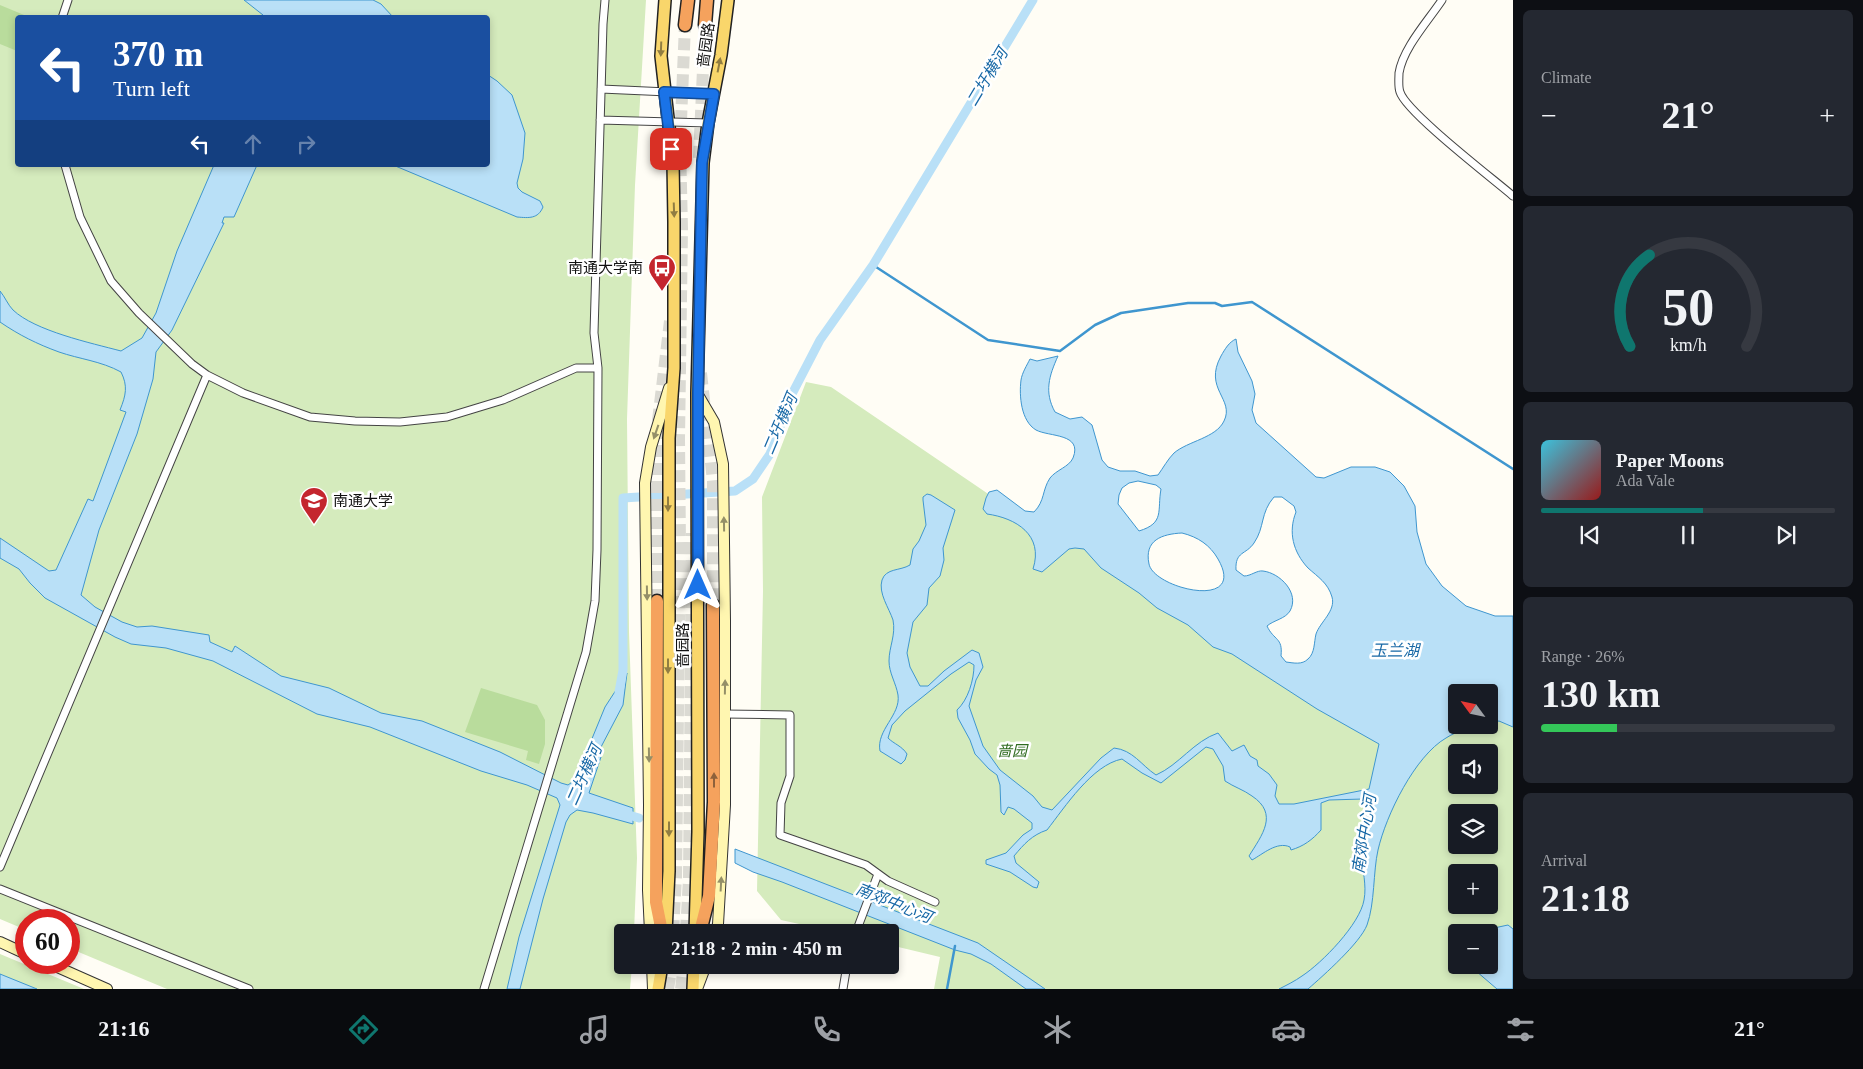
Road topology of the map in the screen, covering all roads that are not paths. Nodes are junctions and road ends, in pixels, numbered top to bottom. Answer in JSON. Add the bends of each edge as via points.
{"nodes":[{"id":1,"x":68,"y":0,"type":"edge"},
{"id":2,"x":605,"y":0,"type":"edge"},
{"id":3,"x":665,"y":0,"type":"edge"},
{"id":4,"x":688,"y":0,"type":"edge"},
{"id":5,"x":708,"y":0,"type":"edge"},
{"id":6,"x":728,"y":0,"type":"edge"},
{"id":7,"x":1442,"y":0,"type":"edge"},
{"id":8,"x":63,"y":15,"type":"edge"},
{"id":9,"x":685,"y":25,"type":"tunnel mouth"},
{"id":10,"x":705,"y":26,"type":"tunnel mouth"},
{"id":11,"x":601,"y":89,"type":"junction"},
{"id":12,"x":664,"y":92,"type":"junction"},
{"id":13,"x":714,"y":94,"type":"junction"},
{"id":14,"x":600,"y":120,"type":"junction"},
{"id":15,"x":668,"y":122,"type":"junction"},
{"id":16,"x":708,"y":123,"type":"junction"},
{"id":17,"x":66,"y":167,"type":"edge"},
{"id":18,"x":1513,"y":196,"type":"edge"},
{"id":19,"x":598,"y":368,"type":"junction"},
{"id":20,"x":674,"y":368,"type":"junction"},
{"id":21,"x":207,"y":375,"type":"junction"},
{"id":22,"x":698,"y":393,"type":"junction"},
{"id":23,"x":657,"y":601,"type":"tunnel mouth"},
{"id":24,"x":713,"y":605,"type":"tunnel mouth"},
{"id":25,"x":724,"y":714,"type":"junction"},
{"id":26,"x":0,"y":868,"type":"edge"},
{"id":27,"x":878,"y":874,"type":"junction"},
{"id":28,"x":0,"y":888,"type":"edge"},
{"id":29,"x":935,"y":902,"type":"dead end"},
{"id":30,"x":650,"y":924,"type":"edge"},
{"id":31,"x":660,"y":924,"type":"edge"},
{"id":32,"x":666,"y":924,"type":"edge"},
{"id":33,"x":695,"y":924,"type":"edge"},
{"id":34,"x":702,"y":924,"type":"edge"},
{"id":35,"x":718,"y":924,"type":"edge"},
{"id":36,"x":859,"y":924,"type":"edge"},
{"id":37,"x":0,"y":942,"type":"edge"},
{"id":38,"x":15,"y":949,"type":"edge"},
{"id":39,"x":73,"y":974,"type":"edge"},
{"id":40,"x":652,"y":974,"type":"edge"},
{"id":41,"x":660,"y":974,"type":"edge"},
{"id":42,"x":694,"y":974,"type":"edge"},
{"id":43,"x":703,"y":974,"type":"edge"},
{"id":44,"x":846,"y":974,"type":"edge"},
{"id":45,"x":107,"y":989,"type":"edge"},
{"id":46,"x":249,"y":989,"type":"edge"},
{"id":47,"x":484,"y":989,"type":"edge"},
{"id":48,"x":653,"y":989,"type":"edge"},
{"id":49,"x":658,"y":989,"type":"edge"},
{"id":50,"x":693,"y":989,"type":"edge"},
{"id":51,"x":698,"y":989,"type":"edge"},
{"id":52,"x":843,"y":989,"type":"edge"}],
"edges":[{"from":1,"to":8,"type":"street"},
{"from":2,"to":11,"type":"street"},
{"from":3,"to":12,"type":"main road","name":"啬园路","one_way":true,"via":[[661,56]]},
{"from":4,"to":9,"type":"highway"},
{"from":5,"to":10,"type":"highway"},
{"from":13,"to":6,"type":"main road","name":"啬园路","one_way":true},
{"from":7,"to":18,"type":"street","via":[[1404,56],[1399,73],[1400,92],[1422,119]]},
{"from":11,"to":12,"type":"street"},
{"from":11,"to":14,"type":"street"},
{"from":12,"to":13,"type":"street"},
{"from":12,"to":15,"type":"main road","name":"啬园路"},
{"from":13,"to":16,"type":"main road","name":"啬园路"},
{"from":14,"to":15,"type":"street"},
{"from":14,"to":19,"type":"street","via":[[594,334]]},
{"from":15,"to":16,"type":"street"},
{"from":15,"to":20,"type":"main road","name":"啬园路","one_way":true,"via":[[673,162]]},
{"from":16,"to":22,"type":"main road","name":"啬园路","via":[[702,163]]},
{"from":17,"to":21,"type":"street","via":[[80,217],[111,281],[149,322]]},
{"from":19,"to":21,"type":"street","via":[[576,368],[502,400],[447,418],[400,422],[310,417],[243,393]]},
{"from":19,"to":47,"type":"street","via":[[597,550],[586,652]]},
{"from":20,"to":30,"type":"street","one_way":true,"via":[[651,447],[645,483]]},
{"from":20,"to":32,"type":"main road","name":"啬园路","one_way":true,"via":[[669,438]]},
{"from":21,"to":26,"type":"street"},
{"from":25,"to":22,"type":"street","one_way":true,"via":[[724,464],[714,422]]},
{"from":22,"to":33,"type":"main road","name":"啬园路"},
{"from":23,"to":31,"type":"highway","via":[[656,902]]},
{"from":34,"to":24,"type":"highway","one_way":true,"via":[[709,896],[714,802]]},
{"from":25,"to":27,"type":"street","via":[[790,715],[790,776],[781,803],[780,835],[866,865]]},
{"from":35,"to":25,"type":"street","one_way":true,"via":[[725,805]]},
{"from":27,"to":29,"type":"street"},
{"from":27,"to":36,"type":"street"},
{"from":28,"to":46,"type":"street"},
{"from":37,"to":38,"type":"street"},
{"from":39,"to":45,"type":"street"},
{"from":40,"to":48,"type":"street"},
{"from":41,"to":49,"type":"main road"},
{"from":42,"to":50,"type":"main road"},
{"from":43,"to":51,"type":"street"},
{"from":44,"to":52,"type":"street"}]}
